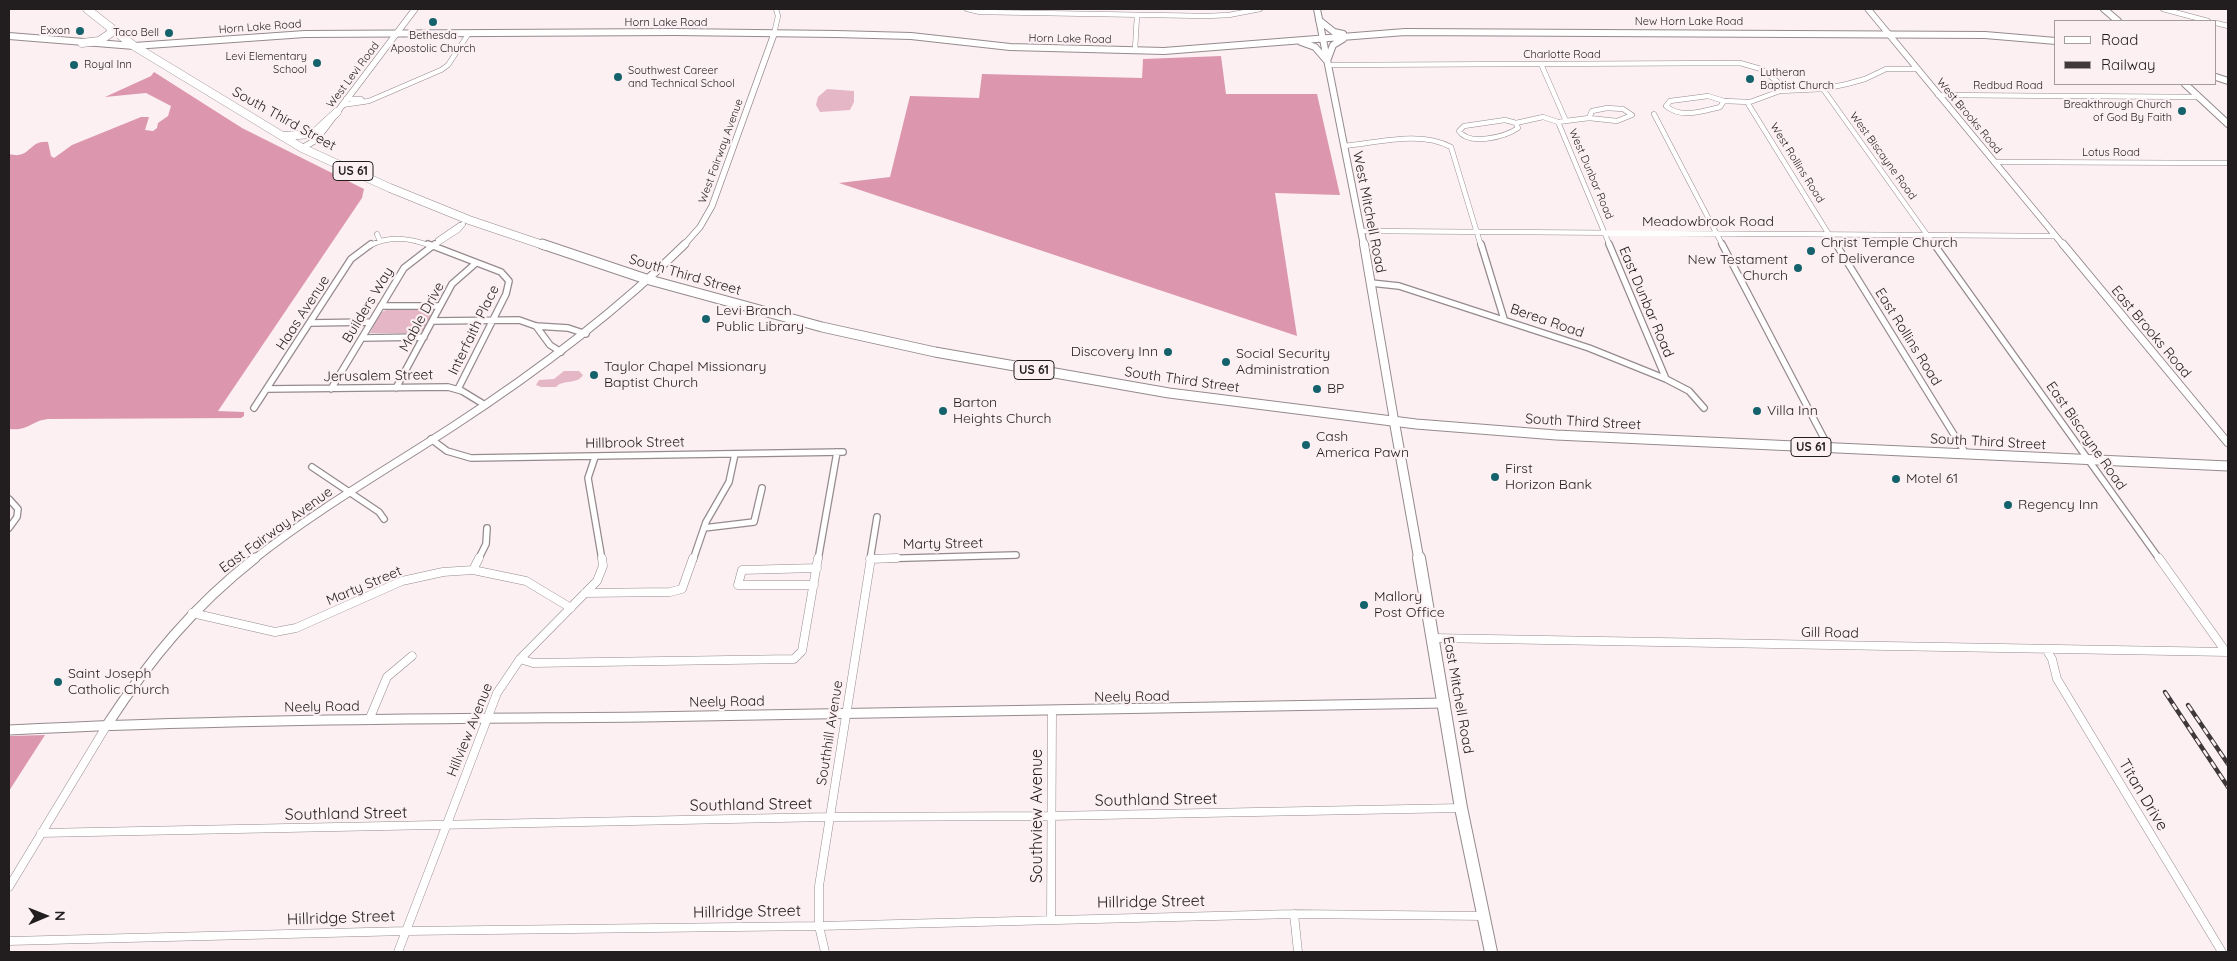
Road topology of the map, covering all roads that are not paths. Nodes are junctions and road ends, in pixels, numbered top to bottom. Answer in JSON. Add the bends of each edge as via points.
{"nodes":[{"id":1,"x":87,"y":9,"type":"edge"},
{"id":2,"x":416,"y":9,"type":"edge"},
{"id":3,"x":776,"y":9,"type":"edge"},
{"id":4,"x":967,"y":9,"type":"edge"},
{"id":5,"x":1260,"y":9,"type":"edge"},
{"id":6,"x":1316,"y":9,"type":"edge"},
{"id":7,"x":1868,"y":9,"type":"edge"},
{"id":8,"x":2104,"y":9,"type":"edge"},
{"id":9,"x":2163,"y":9,"type":"edge"},
{"id":10,"x":1137,"y":15,"type":"junction"},
{"id":11,"x":1318,"y":20,"type":"junction"},
{"id":12,"x":2117,"y":20,"type":"edge"},
{"id":13,"x":2204,"y":20,"type":"edge"},
{"id":14,"x":111,"y":28,"type":"junction"},
{"id":15,"x":398,"y":32,"type":"junction"},
{"id":16,"x":469,"y":33,"type":"junction"},
{"id":17,"x":774,"y":34,"type":"junction"},
{"id":18,"x":1889,"y":34,"type":"junction"},
{"id":19,"x":1363,"y":35,"type":"junction"},
{"id":20,"x":9,"y":36,"type":"edge"},
{"id":21,"x":1322,"y":38,"type":"junction"},
{"id":22,"x":1295,"y":40,"type":"junction"},
{"id":23,"x":2054,"y":41,"type":"edge"},
{"id":24,"x":82,"y":43,"type":"junction"},
{"id":25,"x":134,"y":46,"type":"junction"},
{"id":26,"x":1135,"y":50,"type":"junction"},
{"id":27,"x":1328,"y":63,"type":"junction"},
{"id":28,"x":1541,"y":64,"type":"junction"},
{"id":29,"x":1916,"y":68,"type":"junction"},
{"id":30,"x":2186,"y":85,"type":"edge"},
{"id":31,"x":1823,"y":89,"type":"junction"},
{"id":32,"x":1788,"y":90,"type":"junction"},
{"id":33,"x":1938,"y":95,"type":"junction"},
{"id":34,"x":2198,"y":97,"type":"junction"},
{"id":35,"x":346,"y":99,"type":"junction"},
{"id":36,"x":1724,"y":101,"type":"junction"},
{"id":37,"x":364,"y":102,"type":"junction"},
{"id":38,"x":1747,"y":102,"type":"junction"},
{"id":39,"x":342,"y":105,"type":"junction"},
{"id":40,"x":337,"y":112,"type":"junction"},
{"id":41,"x":1654,"y":114,"type":"dead end"},
{"id":42,"x":1589,"y":118,"type":"junction"},
{"id":43,"x":1566,"y":121,"type":"junction"},
{"id":44,"x":1558,"y":122,"type":"junction"},
{"id":45,"x":1516,"y":123,"type":"junction"},
{"id":46,"x":2228,"y":124,"type":"edge"},
{"id":47,"x":282,"y":136,"type":"junction"},
{"id":48,"x":1344,"y":146,"type":"junction"},
{"id":49,"x":302,"y":148,"type":"junction"},
{"id":50,"x":1994,"y":162,"type":"junction"},
{"id":51,"x":2228,"y":163,"type":"edge"},
{"id":52,"x":466,"y":222,"type":"junction"},
{"id":53,"x":1361,"y":231,"type":"junction"},
{"id":54,"x":1477,"y":231,"type":"junction"},
{"id":55,"x":1605,"y":233,"type":"junction"},
{"id":56,"x":1716,"y":233,"type":"junction"},
{"id":57,"x":377,"y":234,"type":"dead end"},
{"id":58,"x":1829,"y":234,"type":"junction"},
{"id":59,"x":1927,"y":234,"type":"junction"},
{"id":60,"x":2056,"y":236,"type":"junction"},
{"id":61,"x":380,"y":241,"type":"junction"},
{"id":62,"x":433,"y":244,"type":"junction"},
{"id":63,"x":476,"y":263,"type":"junction"},
{"id":64,"x":646,"y":279,"type":"junction"},
{"id":65,"x":1371,"y":283,"type":"junction"},
{"id":66,"x":381,"y":306,"type":"junction"},
{"id":67,"x":440,"y":306,"type":"junction"},
{"id":68,"x":1504,"y":319,"type":"junction"},
{"id":69,"x":494,"y":320,"type":"junction"},
{"id":70,"x":432,"y":321,"type":"junction"},
{"id":71,"x":371,"y":322,"type":"junction"},
{"id":72,"x":310,"y":323,"type":"junction"},
{"id":73,"x":536,"y":326,"type":"junction"},
{"id":74,"x":556,"y":328,"type":"junction"},
{"id":75,"x":586,"y":334,"type":"junction"},
{"id":76,"x":424,"y":337,"type":"junction"},
{"id":77,"x":546,"y":337,"type":"junction"},
{"id":78,"x":362,"y":338,"type":"junction"},
{"id":79,"x":561,"y":352,"type":"junction"},
{"id":80,"x":1666,"y":379,"type":"junction"},
{"id":81,"x":396,"y":388,"type":"junction"},
{"id":82,"x":267,"y":389,"type":"junction"},
{"id":83,"x":331,"y":389,"type":"junction"},
{"id":84,"x":458,"y":389,"type":"junction"},
{"id":85,"x":485,"y":405,"type":"junction"},
{"id":86,"x":254,"y":408,"type":"dead end"},
{"id":87,"x":1704,"y":408,"type":"dead end"},
{"id":88,"x":1394,"y":420,"type":"junction"},
{"id":89,"x":431,"y":439,"type":"junction"},
{"id":90,"x":2228,"y":443,"type":"edge"},
{"id":91,"x":1829,"y":448,"type":"junction"},
{"id":92,"x":736,"y":454,"type":"junction"},
{"id":93,"x":1966,"y":454,"type":"junction"},
{"id":94,"x":595,"y":457,"type":"junction"},
{"id":95,"x":2088,"y":460,"type":"junction"},
{"id":96,"x":2228,"y":466,"type":"edge"},
{"id":97,"x":312,"y":467,"type":"dead end"},
{"id":98,"x":762,"y":488,"type":"dead end"},
{"id":99,"x":352,"y":492,"type":"junction"},
{"id":100,"x":9,"y":499,"type":"edge"},
{"id":101,"x":876,"y":517,"type":"dead end"},
{"id":102,"x":384,"y":520,"type":"dead end"},
{"id":103,"x":9,"y":528,"type":"edge"},
{"id":104,"x":487,"y":528,"type":"dead end"},
{"id":105,"x":704,"y":528,"type":"junction"},
{"id":106,"x":1016,"y":555,"type":"dead end"},
{"id":107,"x":870,"y":559,"type":"junction"},
{"id":108,"x":817,"y":568,"type":"junction"},
{"id":109,"x":473,"y":570,"type":"junction"},
{"id":110,"x":814,"y":585,"type":"junction"},
{"id":111,"x":585,"y":594,"type":"junction"},
{"id":112,"x":571,"y":608,"type":"junction"},
{"id":113,"x":192,"y":613,"type":"junction"},
{"id":114,"x":1432,"y":638,"type":"junction"},
{"id":115,"x":2046,"y":649,"type":"junction"},
{"id":116,"x":2227,"y":652,"type":"edge"},
{"id":117,"x":412,"y":656,"type":"dead end"},
{"id":118,"x":520,"y":659,"type":"junction"},
{"id":119,"x":1445,"y":703,"type":"junction"},
{"id":120,"x":1052,"y":712,"type":"junction"},
{"id":121,"x":845,"y":714,"type":"junction"},
{"id":122,"x":487,"y":719,"type":"junction"},
{"id":123,"x":369,"y":720,"type":"junction"},
{"id":124,"x":107,"y":725,"type":"junction"},
{"id":125,"x":9,"y":730,"type":"edge"},
{"id":126,"x":1461,"y":808,"type":"junction"},
{"id":127,"x":1050,"y":816,"type":"junction"},
{"id":128,"x":829,"y":817,"type":"junction"},
{"id":129,"x":446,"y":826,"type":"junction"},
{"id":130,"x":41,"y":833,"type":"junction"},
{"id":131,"x":9,"y":886,"type":"edge"},
{"id":132,"x":1294,"y":914,"type":"junction"},
{"id":133,"x":1485,"y":916,"type":"junction"},
{"id":134,"x":1051,"y":919,"type":"junction"},
{"id":135,"x":819,"y":926,"type":"junction"},
{"id":136,"x":407,"y":931,"type":"junction"},
{"id":137,"x":9,"y":942,"type":"edge"},
{"id":138,"x":398,"y":952,"type":"edge"},
{"id":139,"x":825,"y":952,"type":"edge"},
{"id":140,"x":1298,"y":952,"type":"edge"},
{"id":141,"x":1491,"y":952,"type":"edge"},
{"id":142,"x":2222,"y":952,"type":"edge"}],
"edges":[{"from":1,"to":14,"type":"main road","name":"South Third Street","number":"US 61"},
{"from":2,"to":15,"type":"street","name":"West Levi Road"},
{"from":3,"to":17,"type":"street","name":"West Fairway Avenue","via":[[778,16]]},
{"from":4,"to":10,"type":"street","via":[[980,12]]},
{"from":5,"to":10,"type":"street","via":[[1211,16]]},
{"from":6,"to":11,"type":"main road","name":"West Mitchell Road"},
{"from":7,"to":18,"type":"street","name":"West Brooks Road"},
{"from":8,"to":12,"type":"main road"},
{"from":9,"to":13,"type":"street"},
{"from":10,"to":26,"type":"street"},
{"from":11,"to":19,"type":"main road","via":[[1336,33]]},
{"from":11,"to":21,"type":"main road","name":"West Mitchell Road"},
{"from":11,"to":22,"type":"main road","via":[[1311,34]]},
{"from":14,"to":24,"type":"main road","via":[[111,34],[104,39]]},
{"from":14,"to":25,"type":"main road","name":"South Third Street","number":"US 61"},
{"from":15,"to":16,"type":"main road","name":"Horn Lake Road"},
{"from":15,"to":25,"type":"main road","name":"Horn Lake Road","via":[[305,34]]},
{"from":15,"to":35,"type":"street","name":"West Levi Road"},
{"from":16,"to":17,"type":"main road","name":"Horn Lake Road"},
{"from":16,"to":37,"type":"street","via":[[448,65],[441,70]]},
{"from":17,"to":26,"type":"main road","name":"Horn Lake Road","via":[[897,35],[1009,47]]},
{"from":17,"to":64,"type":"street","name":"West Fairway Avenue","via":[[712,206],[687,242]]},
{"from":18,"to":19,"type":"main road","name":"New Horn Lake Road","via":[[1466,31]]},
{"from":18,"to":23,"type":"main road","name":"New Horn Lake Road","via":[[1985,35]]},
{"from":18,"to":29,"type":"street","name":"West Brooks Road"},
{"from":19,"to":21,"type":"main road","name":"New Horn Lake Road"},
{"from":19,"to":27,"type":"main road","via":[[1336,42]]},
{"from":20,"to":24,"type":"main road","name":"Horn Lake Road"},
{"from":21,"to":22,"type":"main road","name":"Horn Lake Road"},
{"from":21,"to":27,"type":"main road","name":"West Mitchell Road"},
{"from":22,"to":26,"type":"main road","name":"Horn Lake Road","via":[[1184,50]]},
{"from":22,"to":27,"type":"main road","via":[[1314,47]]},
{"from":24,"to":25,"type":"main road","name":"Horn Lake Road"},
{"from":25,"to":47,"type":"main road","name":"South Third Street","number":"US 61"},
{"from":27,"to":28,"type":"street","name":"Charlotte Road"},
{"from":27,"to":48,"type":"main road","name":"West Mitchell Road"},
{"from":28,"to":32,"type":"street","name":"Charlotte Road","via":[[1744,64],[1764,71]]},
{"from":28,"to":43,"type":"street","name":"West Dunbar Road"},
{"from":29,"to":31,"type":"street","via":[[1886,69],[1866,79]]},
{"from":29,"to":33,"type":"street","name":"West Brooks Road"},
{"from":30,"to":34,"type":"main road"},
{"from":31,"to":32,"type":"street"},
{"from":31,"to":59,"type":"street","name":"West Biscayne Road"},
{"from":32,"to":38,"type":"street"},
{"from":33,"to":34,"type":"street","name":"Redbud Road"},
{"from":33,"to":50,"type":"street","name":"West Brooks Road"},
{"from":34,"to":46,"type":"main road"},
{"from":35,"to":37,"type":"street"},
{"from":35,"to":39,"type":"street","name":"West Levi Road"},
{"from":36,"to":36,"type":"street","via":[[1708,96],[1666,104],[1669,110],[1682,113],[1720,107]]},
{"from":36,"to":38,"type":"street"},
{"from":37,"to":39,"type":"street"},
{"from":38,"to":58,"type":"street","name":"West Rollins Road"},
{"from":39,"to":40,"type":"street","name":"West Levi Road"},
{"from":40,"to":47,"type":"main road","via":[[313,134]]},
{"from":40,"to":49,"type":"street","name":"West Levi Road","via":[[316,140]]},
{"from":41,"to":56,"type":"street"},
{"from":42,"to":42,"type":"street","via":[[1605,122],[1632,116],[1628,110],[1616,107],[1592,111]]},
{"from":42,"to":43,"type":"street"},
{"from":43,"to":44,"type":"street"},
{"from":44,"to":45,"type":"street","via":[[1540,117]]},
{"from":44,"to":55,"type":"street","name":"West Dunbar Road"},
{"from":45,"to":45,"type":"street","via":[[1505,120],[1464,126],[1459,131],[1470,138],[1512,133],[1518,128]]},
{"from":47,"to":49,"type":"main road","name":"South Third Street","number":"US 61"},
{"from":48,"to":53,"type":"main road","name":"West Mitchell Road"},
{"from":48,"to":54,"type":"street","via":[[1410,139],[1446,143],[1452,150]]},
{"from":49,"to":52,"type":"main road","name":"South Third Street","number":"US 61"},
{"from":50,"to":51,"type":"street","name":"Lotus Road"},
{"from":50,"to":60,"type":"street","name":"West Brooks Road"},
{"from":52,"to":62,"type":"street","name":"Builders Way"},
{"from":52,"to":64,"type":"main road","name":"South Third Street","number":"US 61"},
{"from":53,"to":54,"type":"street","name":"Meadowbrook Road"},
{"from":53,"to":65,"type":"main road","name":"West Mitchell Road"},
{"from":54,"to":55,"type":"street","name":"Meadowbrook Road"},
{"from":54,"to":68,"type":"street"},
{"from":55,"to":56,"type":"street","name":"Meadowbrook Road"},
{"from":55,"to":80,"type":"street","name":"East Dunbar Road"},
{"from":56,"to":58,"type":"street","name":"Meadowbrook Road"},
{"from":56,"to":91,"type":"street"},
{"from":57,"to":61,"type":"street"},
{"from":58,"to":59,"type":"street","name":"Meadowbrook Road"},
{"from":58,"to":93,"type":"street","name":"East Rollins Road"},
{"from":59,"to":60,"type":"street","name":"Meadowbrook Road"},
{"from":59,"to":95,"type":"street","name":"East Biscayne Road"},
{"from":60,"to":90,"type":"street","name":"East Brooks Road"},
{"from":61,"to":62,"type":"street","via":[[408,238]]},
{"from":61,"to":72,"type":"street","name":"Haas Avenue","via":[[351,259]]},
{"from":62,"to":63,"type":"street"},
{"from":62,"to":66,"type":"street","name":"Builders Way","via":[[405,266]]},
{"from":63,"to":67,"type":"street","name":"Mable Drive","via":[[454,282]]},
{"from":63,"to":69,"type":"street","name":"Interfaith Place","via":[[501,272],[510,281]]},
{"from":64,"to":75,"type":"street","name":"East Fairway Avenue"},
{"from":64,"to":88,"type":"main road","name":"South Third Street","number":"US 61","via":[[822,327],[990,362],[1169,393]]},
{"from":65,"to":68,"type":"street","name":"Berea Road","via":[[1399,286]]},
{"from":65,"to":88,"type":"main road","name":"West Mitchell Road"},
{"from":66,"to":67,"type":"street"},
{"from":66,"to":71,"type":"street","name":"Builders Way"},
{"from":67,"to":70,"type":"street","name":"Mable Drive"},
{"from":68,"to":80,"type":"street","name":"Berea Road"},
{"from":69,"to":70,"type":"street"},
{"from":69,"to":73,"type":"street","via":[[519,320]]},
{"from":69,"to":84,"type":"street","name":"Interfaith Place"},
{"from":70,"to":76,"type":"street","name":"Mable Drive"},
{"from":71,"to":72,"type":"street"},
{"from":71,"to":78,"type":"street","name":"Builders Way"},
{"from":72,"to":82,"type":"street","name":"Haas Avenue"},
{"from":73,"to":74,"type":"street"},
{"from":73,"to":77,"type":"street"},
{"from":74,"to":75,"type":"street"},
{"from":74,"to":77,"type":"street"},
{"from":75,"to":79,"type":"street","name":"East Fairway Avenue"},
{"from":76,"to":78,"type":"street"},
{"from":76,"to":81,"type":"street","name":"Mable Drive"},
{"from":77,"to":79,"type":"street","via":[[550,345]]},
{"from":78,"to":83,"type":"street","name":"Builders Way"},
{"from":79,"to":85,"type":"street","name":"East Fairway Avenue"},
{"from":80,"to":87,"type":"street","name":"Berea Road","via":[[1689,391]]},
{"from":81,"to":83,"type":"street","name":"Jerusalem Street"},
{"from":81,"to":84,"type":"street","name":"Jerusalem Street"},
{"from":82,"to":83,"type":"street","name":"Jerusalem Street"},
{"from":82,"to":86,"type":"street","name":"Haas Avenue"},
{"from":84,"to":85,"type":"street","name":"Jerusalem Street"},
{"from":85,"to":89,"type":"street","name":"East Fairway Avenue"},
{"from":88,"to":91,"type":"main road","name":"South Third Street","number":"US 61","via":[[1556,435]]},
{"from":88,"to":114,"type":"main road","name":"East Mitchell Road"},
{"from":89,"to":94,"type":"street","name":"Hillbrook Street","via":[[447,451],[471,458]]},
{"from":89,"to":99,"type":"street","name":"East Fairway Avenue"},
{"from":91,"to":93,"type":"main road","name":"South Third Street","number":"US 61"},
{"from":92,"to":94,"type":"street","name":"Hillbrook Street"},
{"from":92,"to":105,"type":"street","via":[[729,482]]},
{"from":92,"to":108,"type":"street","name":"Hillbrook Street","via":[[840,452]]},
{"from":93,"to":95,"type":"main road","name":"South Third Street","number":"US 61"},
{"from":94,"to":111,"type":"street","name":"Hillview Avenue","via":[[588,478],[603,566],[597,581]]},
{"from":95,"to":96,"type":"main road","name":"South Third Street","number":"US 61"},
{"from":95,"to":116,"type":"street","name":"East Biscayne Road"},
{"from":97,"to":99,"type":"street"},
{"from":98,"to":105,"type":"street","via":[[754,522]]},
{"from":99,"to":102,"type":"street","via":[[379,512]]},
{"from":99,"to":113,"type":"street","name":"East Fairway Avenue","via":[[254,559]]},
{"from":100,"to":103,"type":"street","via":[[18,509],[17,517]]},
{"from":101,"to":107,"type":"street","name":"Southhill Avenue"},
{"from":104,"to":109,"type":"street","via":[[486,544]]},
{"from":105,"to":111,"type":"street","via":[[682,589]]},
{"from":106,"to":107,"type":"street","name":"Marty Street"},
{"from":107,"to":121,"type":"street","name":"Southhill Avenue"},
{"from":108,"to":110,"type":"street"},
{"from":108,"to":110,"type":"street","via":[[742,570],[738,585]]},
{"from":109,"to":112,"type":"street","name":"Marty Street","via":[[526,581]]},
{"from":109,"to":113,"type":"street","name":"Marty Street","via":[[443,572],[402,581],[296,628],[275,632]]},
{"from":110,"to":118,"type":"street","via":[[802,652],[794,659],[533,663]]},
{"from":111,"to":112,"type":"street","name":"Hillview Avenue"},
{"from":112,"to":118,"type":"street","name":"Hillview Avenue"},
{"from":113,"to":124,"type":"street","name":"East Fairway Avenue","via":[[140,673]]},
{"from":114,"to":115,"type":"street","name":"Gill Road"},
{"from":114,"to":119,"type":"main road","name":"East Mitchell Road"},
{"from":115,"to":116,"type":"street","name":"Gill Road"},
{"from":115,"to":142,"type":"street","name":"Titan Drive","via":[[2057,679]]},
{"from":117,"to":123,"type":"street","via":[[388,677]]},
{"from":118,"to":122,"type":"street","name":"Hillview Avenue","via":[[496,692]]},
{"from":119,"to":120,"type":"street","name":"Neely Road"},
{"from":119,"to":126,"type":"main road","name":"East Mitchell Road"},
{"from":120,"to":121,"type":"street","name":"Neely Road"},
{"from":120,"to":127,"type":"street","name":"Southview Avenue"},
{"from":121,"to":122,"type":"street","name":"Neely Road"},
{"from":121,"to":128,"type":"street","name":"Southhill Avenue"},
{"from":122,"to":123,"type":"street","name":"Neely Road"},
{"from":122,"to":129,"type":"street","name":"Hillview Avenue"},
{"from":123,"to":124,"type":"street","name":"Neely Road"},
{"from":124,"to":125,"type":"street","name":"Neely Road"},
{"from":124,"to":130,"type":"street","name":"East Fairway Avenue"},
{"from":126,"to":127,"type":"street","name":"Southland Street"},
{"from":126,"to":133,"type":"main road","name":"East Mitchell Road"},
{"from":127,"to":128,"type":"street","name":"Southland Street"},
{"from":127,"to":134,"type":"street","name":"Southview Avenue"},
{"from":128,"to":129,"type":"street","name":"Southland Street"},
{"from":128,"to":135,"type":"street","name":"Southhill Avenue","via":[[819,886]]},
{"from":129,"to":130,"type":"street","name":"Southland Street"},
{"from":129,"to":136,"type":"street","name":"Hillview Avenue"},
{"from":130,"to":131,"type":"street","name":"East Fairway Avenue"},
{"from":132,"to":133,"type":"street","name":"Hillridge Street"},
{"from":132,"to":134,"type":"street","name":"Hillridge Street"},
{"from":132,"to":140,"type":"street"},
{"from":133,"to":141,"type":"main road","name":"East Mitchell Road"},
{"from":134,"to":135,"type":"street","name":"Hillridge Street"},
{"from":135,"to":136,"type":"street","name":"Hillridge Street"},
{"from":135,"to":139,"type":"street","name":"Southhill Avenue"},
{"from":136,"to":137,"type":"street","name":"Hillridge Street"},
{"from":136,"to":138,"type":"street","name":"Hillview Avenue"}]}
